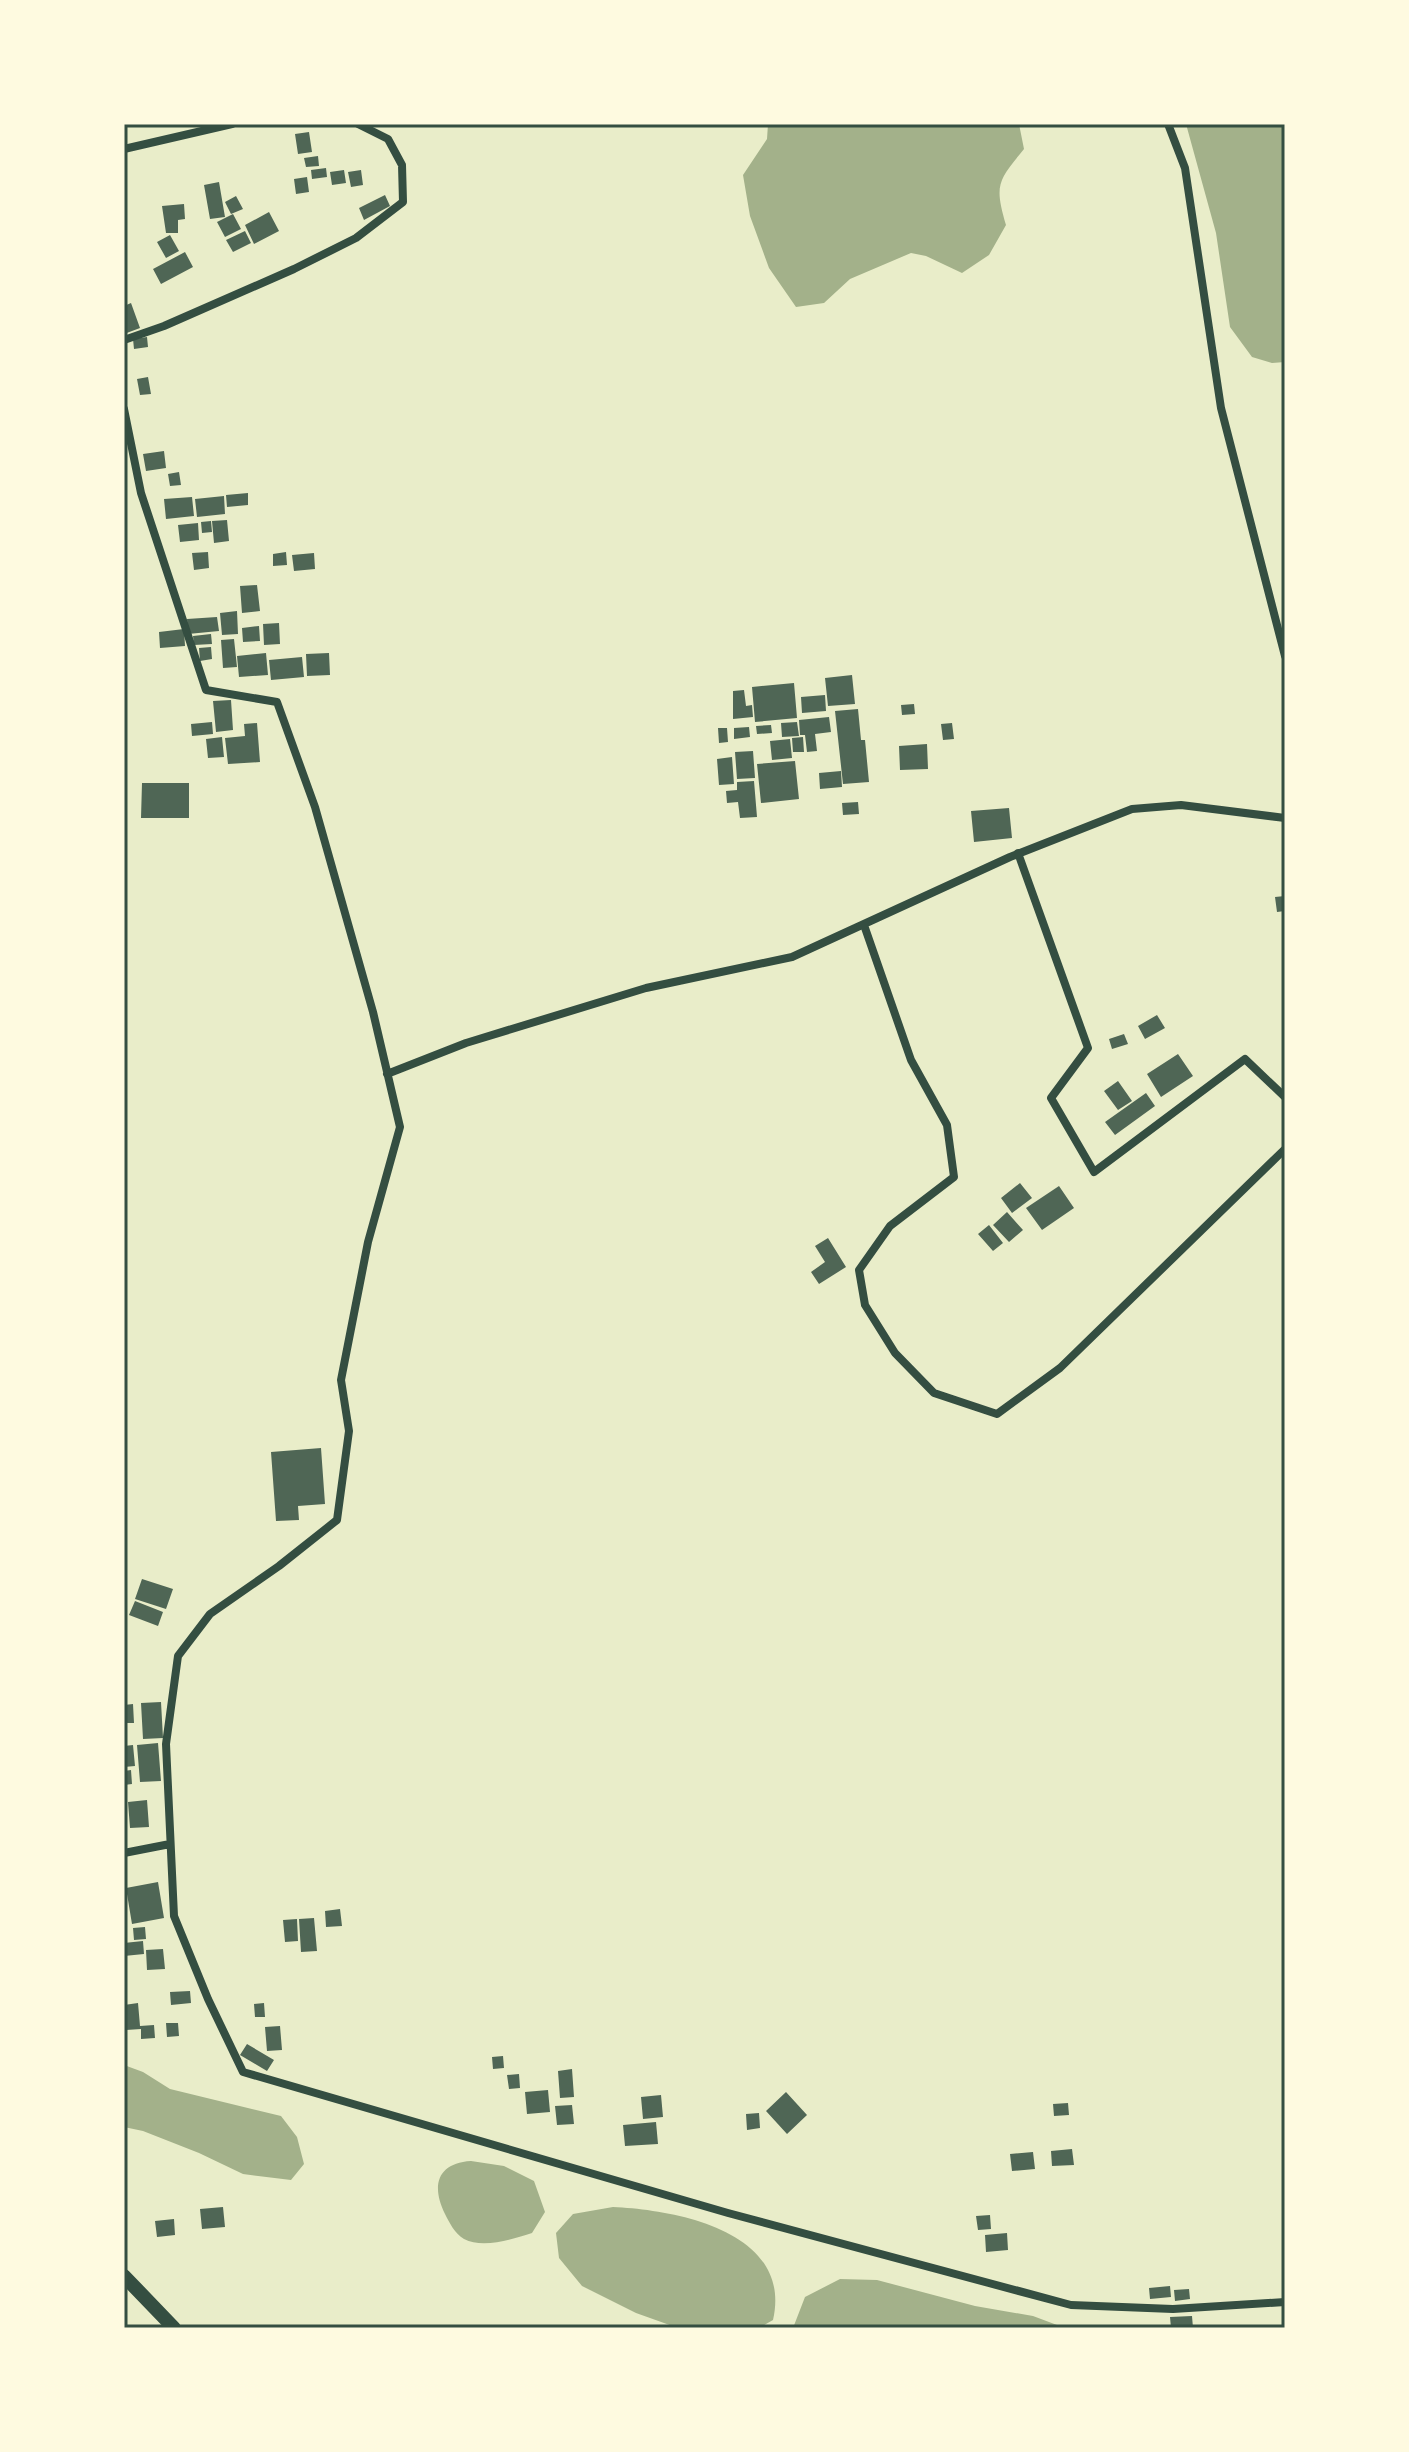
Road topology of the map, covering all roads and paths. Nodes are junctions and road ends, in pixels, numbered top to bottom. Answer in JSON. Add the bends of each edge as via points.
{"nodes":[{"id":1,"x":232,"y":124,"type":"edge"},
{"id":2,"x":358,"y":124,"type":"edge"},
{"id":3,"x":1168,"y":124,"type":"edge"},
{"id":4,"x":124,"y":149,"type":"edge"},
{"id":5,"x":124,"y":340,"type":"edge"},
{"id":6,"x":124,"y":409,"type":"edge"},
{"id":7,"x":1285,"y":656,"type":"edge"},
{"id":8,"x":1285,"y":818,"type":"edge"},
{"id":9,"x":1018,"y":853,"type":"junction"},
{"id":10,"x":864,"y":925,"type":"junction"},
{"id":11,"x":387,"y":1074,"type":"junction"},
{"id":12,"x":1285,"y":1097,"type":"edge"},
{"id":13,"x":1285,"y":1149,"type":"edge"},
{"id":14,"x":170,"y":1844,"type":"junction"},
{"id":15,"x":124,"y":1853,"type":"edge"},
{"id":16,"x":124,"y":2276,"type":"edge"},
{"id":17,"x":1285,"y":2302,"type":"edge"},
{"id":18,"x":174,"y":2328,"type":"edge"}],
"edges":[{"from":1,"to":4,"type":"street"},
{"from":2,"to":5,"type":"street","via":[[388,139],[402,165],[403,202],[356,238],[294,269]]},
{"from":3,"to":7,"type":"street","via":[[1185,168],[1221,408]]},
{"from":6,"to":11,"type":"street","via":[[141,493],[206,690],[277,702],[315,807]]},
{"from":8,"to":9,"type":"street","via":[[1181,805],[1132,809]]},
{"from":9,"to":10,"type":"street"},
{"from":9,"to":12,"type":"street","via":[[1088,1048],[1051,1098],[1094,1172],[1245,1059]]},
{"from":10,"to":11,"type":"street","via":[[792,957],[646,988],[466,1043]]},
{"from":10,"to":13,"type":"street","via":[[911,1060],[947,1125],[954,1177],[890,1226],[859,1270],[865,1305],[895,1353],[934,1393],[997,1414],[1060,1368]]},
{"from":11,"to":14,"type":"street","via":[[400,1127],[368,1242],[341,1380],[349,1431],[337,1520],[210,1614],[178,1656],[166,1744]]},
{"from":14,"to":15,"type":"street"},
{"from":14,"to":17,"type":"street","via":[[174,1916],[243,2072],[728,2213],[1071,2305],[1173,2309]]},
{"from":16,"to":18,"type":"street"}]}
